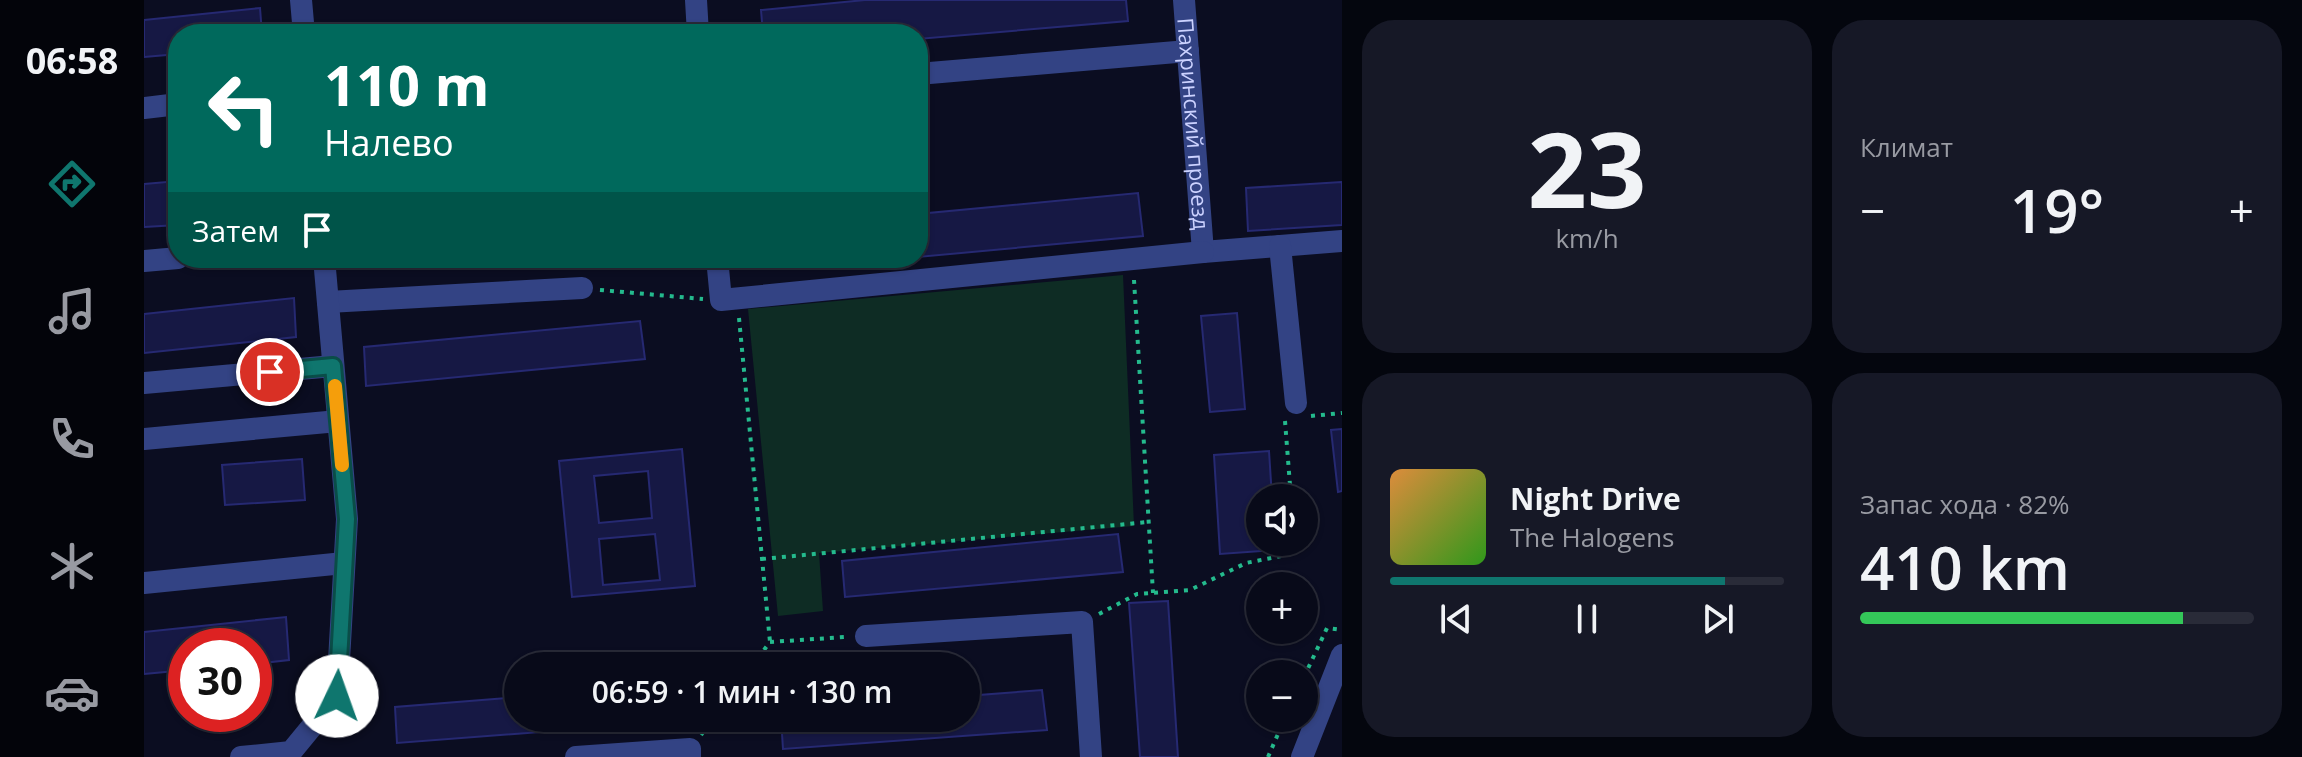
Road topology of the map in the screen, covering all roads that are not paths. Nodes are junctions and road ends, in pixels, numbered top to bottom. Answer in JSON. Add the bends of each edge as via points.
{"nodes":[{"id":1,"x":301,"y":0,"type":"edge"},
{"id":2,"x":696,"y":0,"type":"edge"},
{"id":3,"x":1184,"y":0,"type":"edge"},
{"id":4,"x":303,"y":24,"type":"edge"},
{"id":5,"x":697,"y":24,"type":"edge"},
{"id":6,"x":1188,"y":51,"type":"junction"},
{"id":7,"x":928,"y":73,"type":"edge"},
{"id":8,"x":168,"y":105,"type":"edge"},
{"id":9,"x":144,"y":108,"type":"edge"},
{"id":10,"x":1342,"y":241,"type":"edge"},
{"id":11,"x":1280,"y":246,"type":"junction"},
{"id":12,"x":1203,"y":252,"type":"junction"},
{"id":13,"x":168,"y":259,"type":"edge"},
{"id":14,"x":144,"y":261,"type":"edge"},
{"id":15,"x":325,"y":268,"type":"edge"},
{"id":16,"x":720,"y":268,"type":"edge"},
{"id":17,"x":582,"y":288,"type":"road end"},
{"id":18,"x":328,"y":302,"type":"junction"},
{"id":19,"x":333,"y":366,"type":"junction"},
{"id":20,"x":144,"y":383,"type":"edge"},
{"id":21,"x":1293,"y":413,"type":"road end"},
{"id":22,"x":338,"y":421,"type":"junction"},
{"id":23,"x":144,"y":439,"type":"edge"},
{"id":24,"x":344,"y":563,"type":"junction"},
{"id":25,"x":144,"y":583,"type":"edge"},
{"id":26,"x":866,"y":636,"type":"road end"},
{"id":27,"x":1342,"y":655,"type":"edge"},
{"id":28,"x":1335,"y":697,"type":"edge"},
{"id":29,"x":241,"y":757,"type":"edge"},
{"id":30,"x":576,"y":757,"type":"edge"},
{"id":31,"x":690,"y":757,"type":"edge"},
{"id":32,"x":1091,"y":757,"type":"edge"},
{"id":33,"x":1302,"y":757,"type":"edge"}],
"edges":[{"from":1,"to":4,"type":"street"},
{"from":2,"to":5,"type":"street"},
{"from":3,"to":6,"type":"street","name":"Пахринский проезд"},
{"from":6,"to":7,"type":"street"},
{"from":6,"to":12,"type":"street","name":"Пахринский проезд"},
{"from":8,"to":9,"type":"street"},
{"from":10,"to":11,"type":"street","name":"Пахринский проезд"},
{"from":11,"to":12,"type":"street","name":"Пахринский проезд"},
{"from":11,"to":21,"type":"street"},
{"from":12,"to":16,"type":"street","via":[[729,300]]},
{"from":13,"to":14,"type":"street"},
{"from":15,"to":18,"type":"street"},
{"from":17,"to":18,"type":"street"},
{"from":18,"to":19,"type":"street"},
{"from":19,"to":20,"type":"street"},
{"from":19,"to":22,"type":"street"},
{"from":22,"to":23,"type":"street"},
{"from":22,"to":24,"type":"street","via":[[347,519]]},
{"from":24,"to":25,"type":"street"},
{"from":24,"to":29,"type":"street","via":[[337,696],[291,752]]},
{"from":26,"to":32,"type":"street","via":[[1082,622]]},
{"from":27,"to":28,"type":"street"},
{"from":28,"to":33,"type":"street"},
{"from":30,"to":31,"type":"street","via":[[690,749]]}]}
